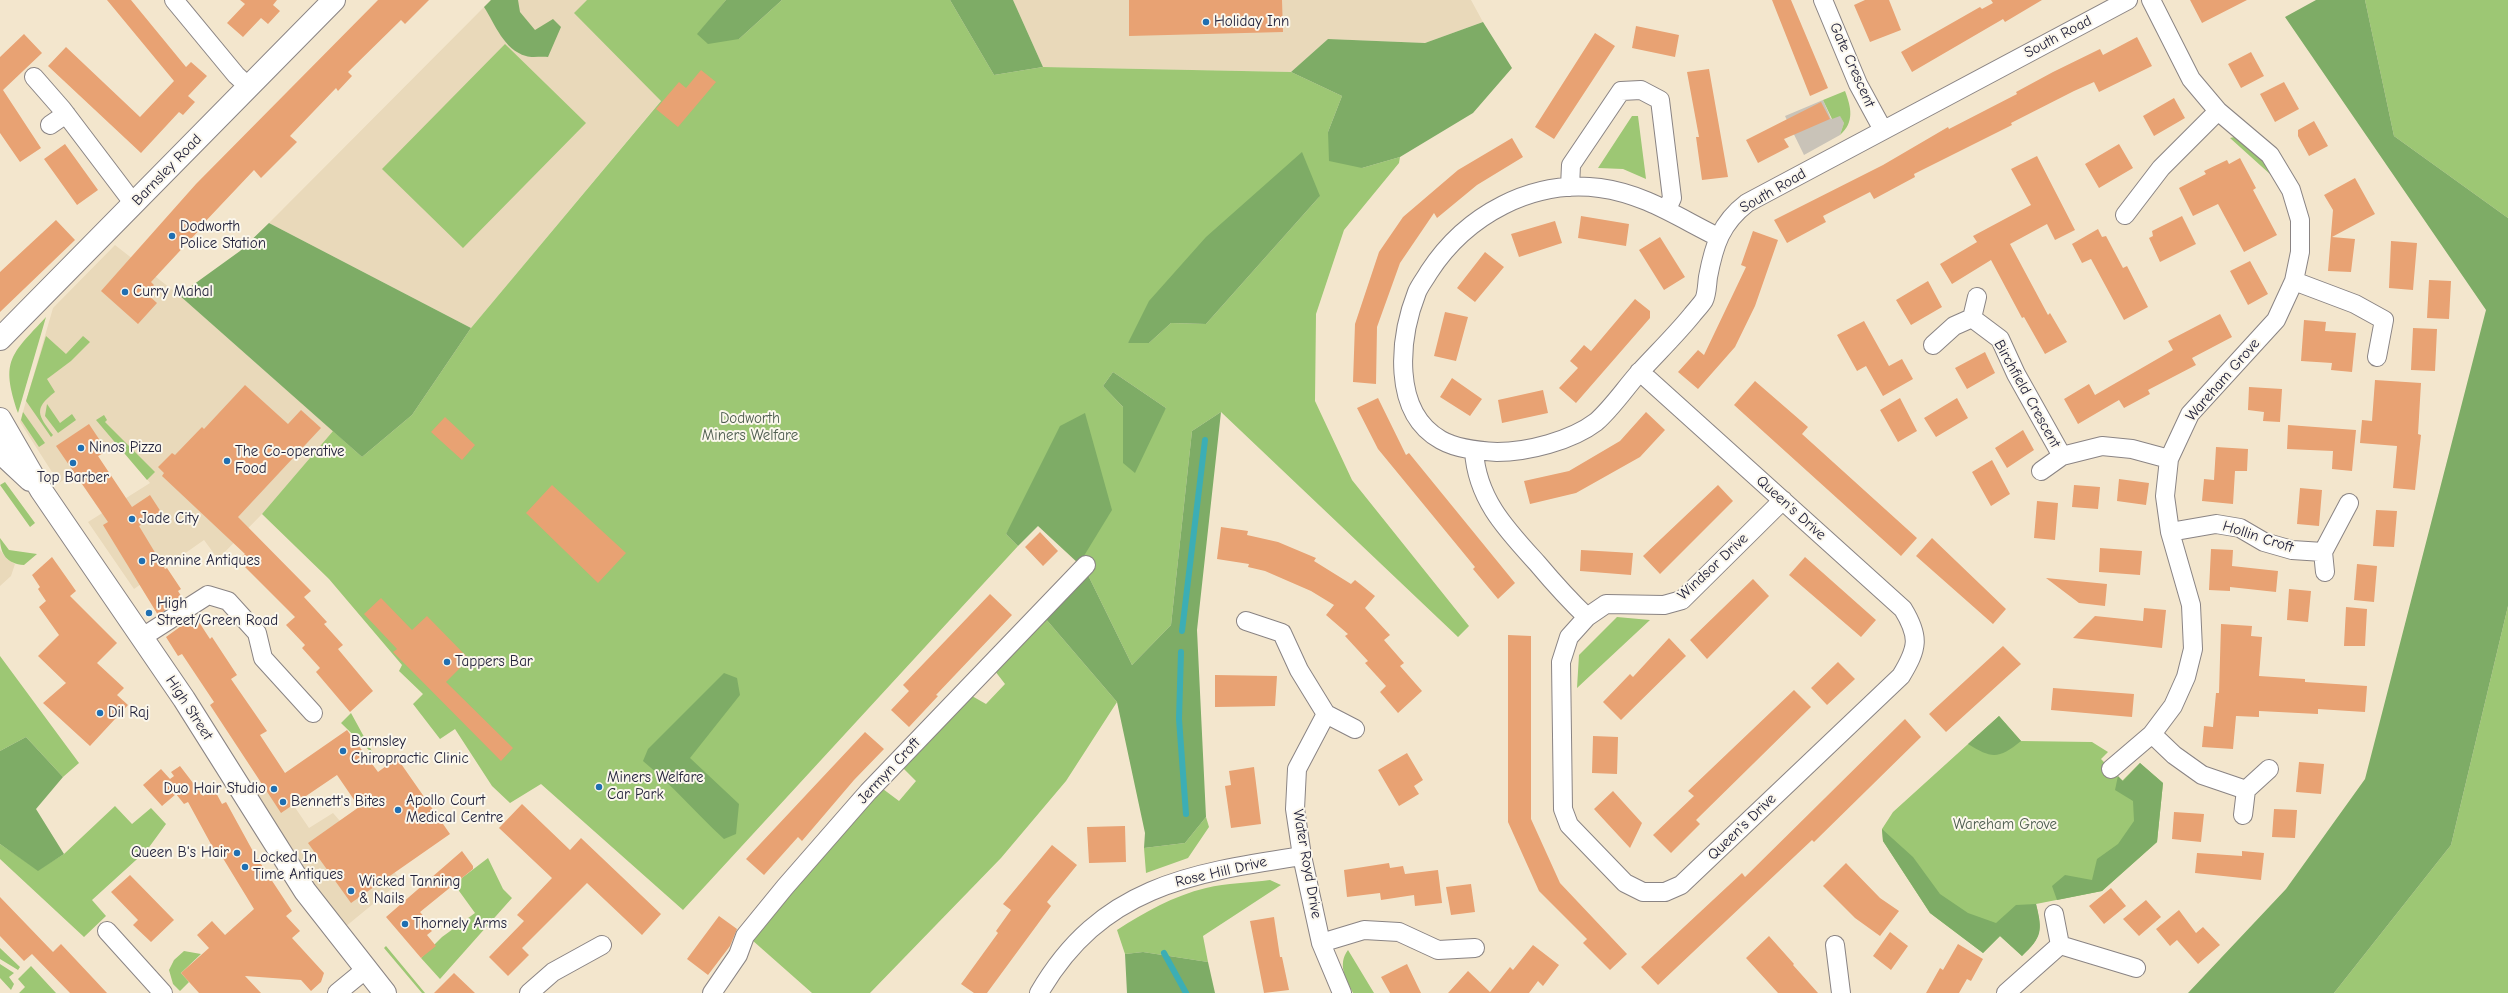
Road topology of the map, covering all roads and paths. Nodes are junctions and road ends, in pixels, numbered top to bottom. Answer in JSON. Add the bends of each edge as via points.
{"nodes":[{"id":1,"x":174,"y":0,"type":"edge"},
{"id":2,"x":334,"y":0,"type":"edge"},
{"id":3,"x":1823,"y":0,"type":"edge"},
{"id":4,"x":2128,"y":0,"type":"edge"},
{"id":5,"x":2151,"y":0,"type":"edge"},
{"id":6,"x":34,"y":77,"type":"dead end"},
{"id":7,"x":249,"y":87,"type":"junction"},
{"id":8,"x":2218,"y":111,"type":"junction"},
{"id":9,"x":66,"y":114,"type":"junction"},
{"id":10,"x":50,"y":125,"type":"dead end"},
{"id":11,"x":1883,"y":130,"type":"junction"},
{"id":12,"x":1570,"y":187,"type":"junction"},
{"id":13,"x":134,"y":204,"type":"junction"},
{"id":14,"x":1667,"y":209,"type":"junction"},
{"id":15,"x":2125,"y":215,"type":"dead end"},
{"id":16,"x":1718,"y":237,"type":"junction"},
{"id":17,"x":2294,"y":281,"type":"junction"},
{"id":18,"x":1977,"y":297,"type":"dead end"},
{"id":19,"x":1972,"y":318,"type":"junction"},
{"id":20,"x":0,"y":339,"type":"edge"},
{"id":21,"x":1933,"y":345,"type":"dead end"},
{"id":22,"x":2377,"y":357,"type":"dead end"},
{"id":23,"x":1639,"y":372,"type":"junction"},
{"id":24,"x":0,"y":419,"type":"edge"},
{"id":25,"x":1474,"y":451,"type":"junction"},
{"id":26,"x":0,"y":452,"type":"edge"},
{"id":27,"x":2062,"y":456,"type":"junction"},
{"id":28,"x":2169,"y":459,"type":"junction"},
{"id":29,"x":2041,"y":471,"type":"dead end"},
{"id":30,"x":41,"y":490,"type":"junction"},
{"id":31,"x":1783,"y":500,"type":"junction"},
{"id":32,"x":2349,"y":502,"type":"dead end"},
{"id":33,"x":2170,"y":532,"type":"junction"},
{"id":34,"x":2323,"y":552,"type":"junction"},
{"id":35,"x":1086,"y":565,"type":"dead end"},
{"id":36,"x":2325,"y":572,"type":"dead end"},
{"id":37,"x":1587,"y":617,"type":"junction"},
{"id":38,"x":1246,"y":621,"type":"dead end"},
{"id":39,"x":141,"y":638,"type":"junction"},
{"id":40,"x":313,"y":713,"type":"dead end"},
{"id":41,"x":1326,"y":714,"type":"junction"},
{"id":42,"x":1355,"y":729,"type":"dead end"},
{"id":43,"x":2152,"y":734,"type":"junction"},
{"id":44,"x":2111,"y":769,"type":"dead end"},
{"id":45,"x":2269,"y":769,"type":"dead end"},
{"id":46,"x":2246,"y":790,"type":"junction"},
{"id":47,"x":2243,"y":815,"type":"dead end"},
{"id":48,"x":1302,"y":856,"type":"junction"},
{"id":49,"x":2054,"y":914,"type":"dead end"},
{"id":50,"x":107,"y":931,"type":"dead end"},
{"id":51,"x":1321,"y":943,"type":"junction"},
{"id":52,"x":602,"y":945,"type":"dead end"},
{"id":53,"x":1835,"y":945,"type":"dead end"},
{"id":54,"x":2060,"y":945,"type":"junction"},
{"id":55,"x":1475,"y":948,"type":"dead end"},
{"id":56,"x":2136,"y":968,"type":"dead end"},
{"id":57,"x":365,"y":970,"type":"junction"},
{"id":58,"x":163,"y":993,"type":"edge"},
{"id":59,"x":337,"y":993,"type":"edge"},
{"id":60,"x":385,"y":993,"type":"edge"},
{"id":61,"x":529,"y":993,"type":"edge"},
{"id":62,"x":712,"y":993,"type":"edge"},
{"id":63,"x":1039,"y":993,"type":"edge"},
{"id":64,"x":1342,"y":993,"type":"edge"},
{"id":65,"x":1841,"y":993,"type":"edge"},
{"id":66,"x":2006,"y":993,"type":"edge"}],
"edges":[{"from":1,"to":7,"type":"street","via":[[236,75]]},
{"from":2,"to":7,"type":"main road","name":"Barnsley Road"},
{"from":3,"to":11,"type":"street","name":"Gate Crescent","via":[[1858,84]]},
{"from":4,"to":11,"type":"street","name":"South Road"},
{"from":5,"to":8,"type":"street","name":"Wareham Grove","via":[[2191,79]]},
{"from":6,"to":9,"type":"street"},
{"from":7,"to":13,"type":"main road","name":"Barnsley Road"},
{"from":8,"to":15,"type":"street","via":[[2160,168]]},
{"from":8,"to":17,"type":"street","name":"Wareham Grove","via":[[2270,156],[2291,190],[2300,220],[2300,252]]},
{"from":9,"to":10,"type":"street"},
{"from":9,"to":13,"type":"street"},
{"from":11,"to":16,"type":"street","name":"South Road","via":[[1747,203],[1726,222]]},
{"from":12,"to":14,"type":"street","name":"South Road","via":[[1600,188],[1634,195]]},
{"from":12,"to":14,"type":"street","via":[[1571,165],[1621,91],[1641,90],[1660,100],[1672,198]]},
{"from":12,"to":25,"type":"street","name":"South Road","via":[[1525,195],[1496,208],[1459,235],[1438,259],[1418,291],[1402,356],[1406,397],[1421,424],[1441,440]]},
{"from":13,"to":20,"type":"main road","name":"Barnsley Road"},
{"from":14,"to":16,"type":"street","name":"South Road"},
{"from":16,"to":23,"type":"street","name":"South Road","via":[[1704,300]]},
{"from":17,"to":22,"type":"street","via":[[2355,304],[2384,320]]},
{"from":17,"to":28,"type":"street","name":"Wareham Grove","via":[[2276,320],[2190,414]]},
{"from":18,"to":19,"type":"street"},
{"from":19,"to":21,"type":"street","via":[[1954,326]]},
{"from":19,"to":27,"type":"street","name":"Birchfield Crescent","via":[[2000,339],[2016,374]]},
{"from":23,"to":25,"type":"street","name":"South Road","via":[[1596,422],[1560,441],[1512,452]]},
{"from":23,"to":31,"type":"street","name":"Queen's Drive"},
{"from":24,"to":30,"type":"main road","name":"High Street"},
{"from":25,"to":37,"type":"street","via":[[1475,468],[1486,500],[1499,521]]},
{"from":26,"to":30,"type":"main road"},
{"from":27,"to":28,"type":"street","name":"Birchfield Crescent","via":[[2102,446],[2132,449]]},
{"from":27,"to":29,"type":"street","name":"Birchfield Crescent"},
{"from":28,"to":33,"type":"street","name":"Wareham Grove","via":[[2165,496]]},
{"from":30,"to":39,"type":"main road","name":"High Street"},
{"from":31,"to":37,"type":"street","name":"Windsor Drive","via":[[1682,600],[1664,605],[1606,604]]},
{"from":31,"to":37,"type":"street","name":"Queen's Drive","via":[[1904,609],[1914,627],[1915,645],[1912,659],[1901,676],[1681,885],[1665,892],[1643,892],[1625,883],[1569,825],[1563,809],[1561,662],[1569,636]]},
{"from":32,"to":34,"type":"street"},
{"from":33,"to":34,"type":"street","name":"Hollin Croft","via":[[2216,524],[2240,528],[2264,542],[2292,550]]},
{"from":33,"to":43,"type":"street","name":"Wareham Grove","via":[[2192,605],[2193,649],[2186,677],[2173,706]]},
{"from":34,"to":36,"type":"street"},
{"from":35,"to":62,"type":"street","name":"Jermyn Croft","via":[[868,792],[745,936],[738,955]]},
{"from":38,"to":41,"type":"street","via":[[1282,633],[1299,670]]},
{"from":39,"to":40,"type":"street","via":[[208,595],[228,601],[257,632],[263,658]]},
{"from":39,"to":57,"type":"main road","name":"High Street","via":[[184,699],[305,891]]},
{"from":41,"to":42,"type":"street"},
{"from":41,"to":48,"type":"street","name":"Water Royd Drive","via":[[1297,768],[1296,809]]},
{"from":43,"to":44,"type":"street","name":"Wareham Grove"},
{"from":43,"to":46,"type":"street","via":[[2174,755],[2202,775]]},
{"from":45,"to":46,"type":"street"},
{"from":46,"to":47,"type":"street"},
{"from":48,"to":51,"type":"street","name":"Water Royd Drive"},
{"from":48,"to":63,"type":"street","name":"Rose Hill Drive","via":[[1223,868],[1176,880],[1123,904],[1082,936],[1050,974]]},
{"from":49,"to":54,"type":"street"},
{"from":50,"to":58,"type":"street"},
{"from":51,"to":55,"type":"street","via":[[1364,930],[1399,932],[1438,950]]},
{"from":51,"to":64,"type":"street","name":"Water Royd Drive"},
{"from":52,"to":61,"type":"street","via":[[553,972]]},
{"from":53,"to":65,"type":"street"},
{"from":54,"to":56,"type":"street"},
{"from":54,"to":66,"type":"street"},
{"from":57,"to":59,"type":"street"},
{"from":57,"to":60,"type":"main road","name":"High Street"}]}
